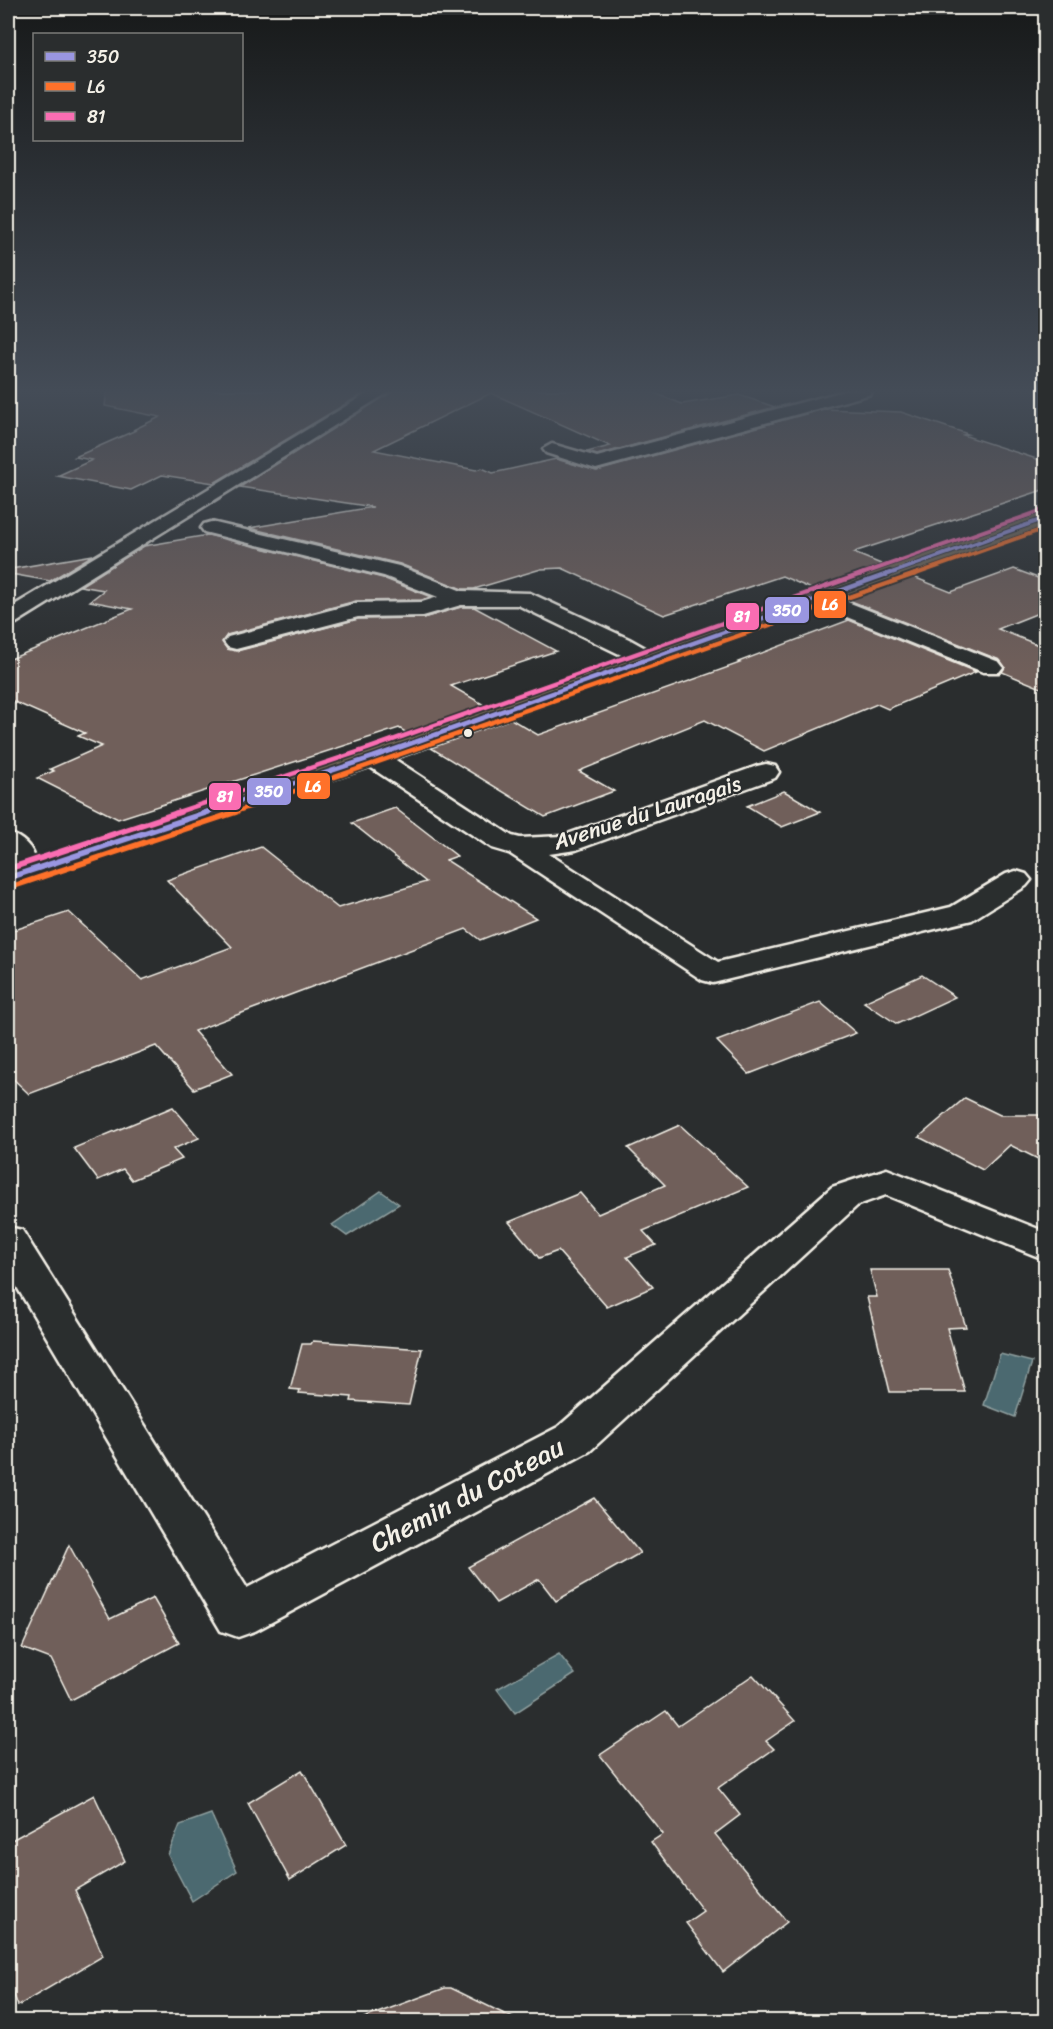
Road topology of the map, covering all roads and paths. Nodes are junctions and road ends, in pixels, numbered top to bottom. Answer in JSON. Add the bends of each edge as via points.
{"nodes":[{"id":1,"x":228,"y":485,"type":"edge"},
{"id":2,"x":1046,"y":518,"type":"edge"},
{"id":3,"x":211,"y":528,"type":"dead end"},
{"id":4,"x":459,"y":598,"type":"junction"},
{"id":5,"x":820,"y":598,"type":"junction"},
{"id":6,"x":8,"y":618,"type":"edge"},
{"id":7,"x":237,"y":642,"type":"dead end"},
{"id":8,"x":648,"y":659,"type":"junction"},
{"id":9,"x":992,"y":667,"type":"dead end"},
{"id":10,"x":373,"y":757,"type":"junction"},
{"id":11,"x":766,"y":772,"type":"dead end"},
{"id":12,"x":8,"y":842,"type":"edge"},
{"id":13,"x":519,"y":847,"type":"junction"},
{"id":14,"x":10,"y":877,"type":"edge"},
{"id":15,"x":1016,"y":880,"type":"dead end"},
{"id":16,"x":8,"y":1240,"type":"edge"},
{"id":17,"x":1046,"y":1247,"type":"edge"}],
"edges":[{"from":1,"to":6,"type":"street"},
{"from":2,"to":5,"type":"main road"},
{"from":3,"to":4,"type":"street","via":[[391,571]]},
{"from":4,"to":7,"type":"street","via":[[423,609],[357,610]]},
{"from":4,"to":8,"type":"street","via":[[522,598]]},
{"from":5,"to":8,"type":"main road"},
{"from":5,"to":9,"type":"street"},
{"from":8,"to":10,"type":"main road"},
{"from":10,"to":13,"type":"street","name":"Avenue du Lauragais","via":[[501,842]]},
{"from":10,"to":14,"type":"main road"},
{"from":11,"to":13,"type":"street","name":"Avenue du Lauragais","via":[[566,844]]},
{"from":12,"to":14,"type":"street","via":[[20,854],[21,862]]},
{"from":13,"to":15,"type":"street","via":[[713,973],[962,914]]},
{"from":16,"to":17,"type":"street","name":"Chemin du Coteau","via":[[238,1616],[574,1439],[845,1196],[887,1181]]}]}
